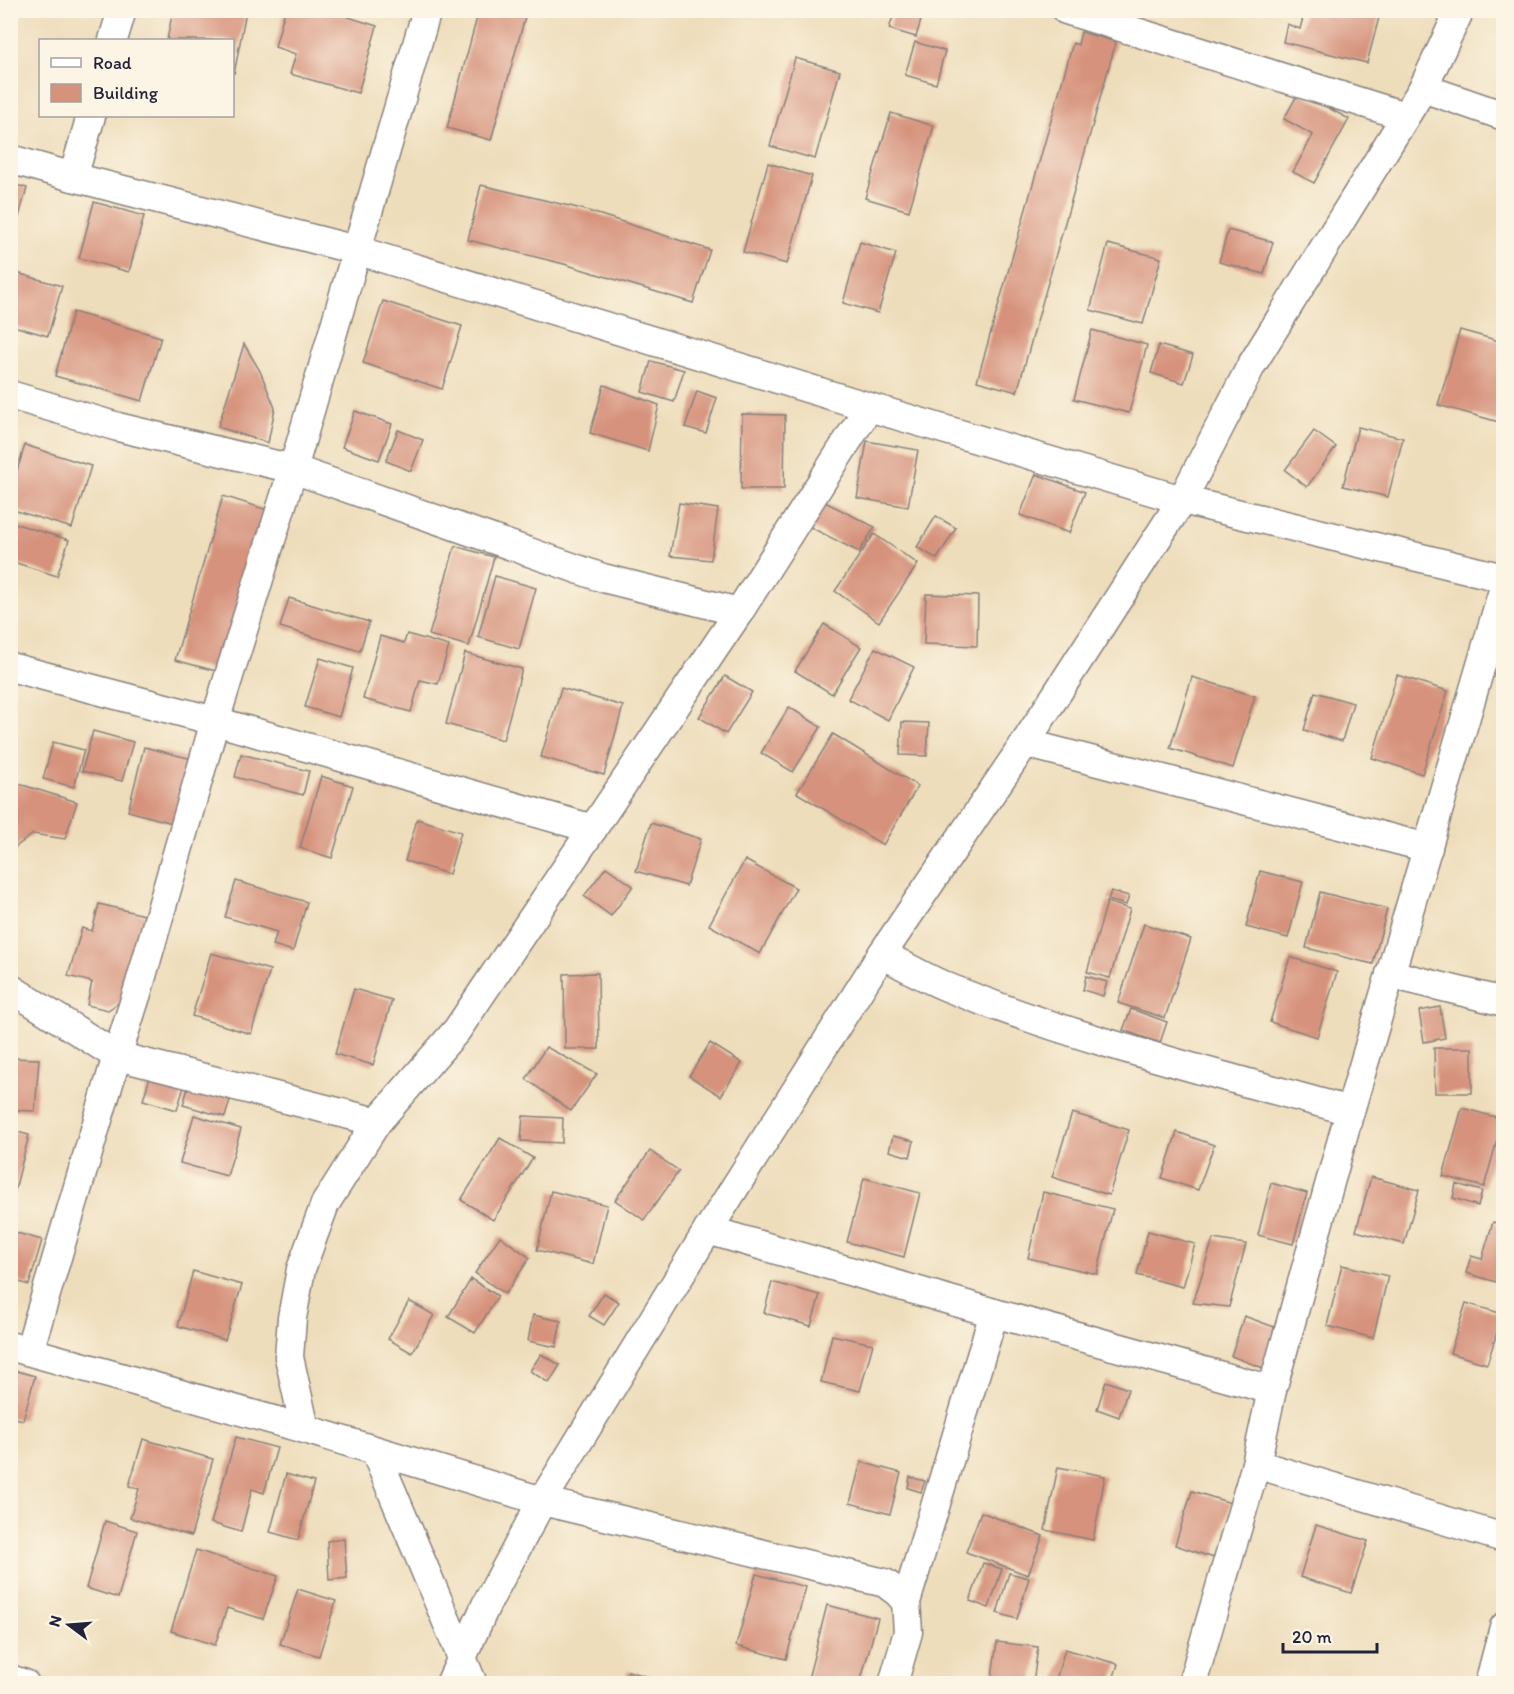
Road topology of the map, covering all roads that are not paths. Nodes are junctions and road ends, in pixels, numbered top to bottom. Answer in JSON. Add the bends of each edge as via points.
{"nodes":[{"id":1,"x":122,"y":10,"type":"edge"},
{"id":2,"x":427,"y":10,"type":"edge"},
{"id":3,"x":1066,"y":10,"type":"edge"},
{"id":4,"x":1460,"y":10,"type":"edge"},
{"id":5,"x":113,"y":39,"type":"edge"},
{"id":6,"x":1423,"y":88,"type":"junction"},
{"id":7,"x":1405,"y":116,"type":"junction"},
{"id":8,"x":1503,"y":116,"type":"edge"},
{"id":9,"x":91,"y":117,"type":"edge"},
{"id":10,"x":10,"y":159,"type":"edge"},
{"id":11,"x":73,"y":177,"type":"junction"},
{"id":12,"x":356,"y":250,"type":"junction"},
{"id":13,"x":10,"y":396,"type":"edge"},
{"id":14,"x":869,"y":407,"type":"junction"},
{"id":15,"x":293,"y":469,"type":"junction"},
{"id":16,"x":1182,"y":500,"type":"junction"},
{"id":17,"x":1503,"y":578,"type":"edge"},
{"id":18,"x":1503,"y":587,"type":"edge"},
{"id":19,"x":740,"y":612,"type":"junction"},
{"id":20,"x":10,"y":667,"type":"edge"},
{"id":21,"x":215,"y":721,"type":"junction"},
{"id":22,"x":1025,"y":744,"type":"junction"},
{"id":23,"x":593,"y":829,"type":"junction"},
{"id":24,"x":1428,"y":848,"type":"junction"},
{"id":25,"x":882,"y":954,"type":"junction"},
{"id":26,"x":1390,"y":974,"type":"junction"},
{"id":27,"x":10,"y":988,"type":"edge"},
{"id":28,"x":1503,"y":1002,"type":"edge"},
{"id":29,"x":117,"y":1056,"type":"junction"},
{"id":30,"x":1350,"y":1111,"type":"junction"},
{"id":31,"x":377,"y":1122,"type":"junction"},
{"id":32,"x":708,"y":1230,"type":"junction"},
{"id":33,"x":994,"y":1313,"type":"junction"},
{"id":34,"x":20,"y":1349,"type":"edge"},
{"id":35,"x":1272,"y":1390,"type":"junction"},
{"id":36,"x":305,"y":1430,"type":"junction"},
{"id":37,"x":375,"y":1451,"type":"junction"},
{"id":38,"x":1256,"y":1464,"type":"junction"},
{"id":39,"x":542,"y":1501,"type":"junction"},
{"id":40,"x":1503,"y":1538,"type":"edge"},
{"id":41,"x":906,"y":1602,"type":"junction"},
{"id":42,"x":1503,"y":1627,"type":"edge"},
{"id":43,"x":462,"y":1675,"type":"edge"},
{"id":44,"x":10,"y":1679,"type":"edge"},
{"id":45,"x":25,"y":1683,"type":"edge"},
{"id":46,"x":892,"y":1683,"type":"edge"},
{"id":47,"x":1192,"y":1683,"type":"edge"},
{"id":48,"x":1489,"y":1683,"type":"edge"}],
"edges":[{"from":1,"to":5,"type":"street"},
{"from":2,"to":12,"type":"street"},
{"from":3,"to":7,"type":"street"},
{"from":4,"to":6,"type":"street"},
{"from":6,"to":7,"type":"street"},
{"from":6,"to":8,"type":"street"},
{"from":7,"to":16,"type":"street","via":[[1251,366]]},
{"from":9,"to":11,"type":"street"},
{"from":10,"to":11,"type":"street"},
{"from":11,"to":12,"type":"street"},
{"from":12,"to":14,"type":"street"},
{"from":12,"to":15,"type":"street"},
{"from":13,"to":15,"type":"street","via":[[118,428]]},
{"from":14,"to":16,"type":"street"},
{"from":14,"to":19,"type":"street"},
{"from":15,"to":19,"type":"street","via":[[603,578]]},
{"from":15,"to":21,"type":"street"},
{"from":16,"to":17,"type":"street"},
{"from":16,"to":22,"type":"street"},
{"from":18,"to":24,"type":"street"},
{"from":19,"to":23,"type":"street"},
{"from":20,"to":21,"type":"street"},
{"from":21,"to":23,"type":"street"},
{"from":21,"to":29,"type":"street"},
{"from":22,"to":24,"type":"street"},
{"from":22,"to":25,"type":"street"},
{"from":23,"to":31,"type":"street","via":[[458,1030]]},
{"from":24,"to":26,"type":"street"},
{"from":25,"to":30,"type":"street","via":[[946,986],[1056,1026]]},
{"from":25,"to":32,"type":"street"},
{"from":26,"to":28,"type":"street"},
{"from":26,"to":30,"type":"street"},
{"from":27,"to":29,"type":"street"},
{"from":29,"to":31,"type":"street"},
{"from":29,"to":34,"type":"street"},
{"from":30,"to":35,"type":"street"},
{"from":31,"to":36,"type":"street","via":[[325,1204],[301,1269],[289,1357]]},
{"from":32,"to":33,"type":"street"},
{"from":32,"to":39,"type":"street"},
{"from":33,"to":35,"type":"street"},
{"from":33,"to":41,"type":"street"},
{"from":34,"to":36,"type":"street"},
{"from":35,"to":38,"type":"street"},
{"from":36,"to":37,"type":"street"},
{"from":37,"to":39,"type":"street"},
{"from":37,"to":43,"type":"street"},
{"from":38,"to":40,"type":"street"},
{"from":38,"to":47,"type":"street"},
{"from":39,"to":41,"type":"street","via":[[885,1584]]},
{"from":39,"to":43,"type":"street","via":[[486,1605]]},
{"from":41,"to":46,"type":"street","via":[[908,1632]]},
{"from":42,"to":48,"type":"street"},
{"from":44,"to":45,"type":"street"}]}
